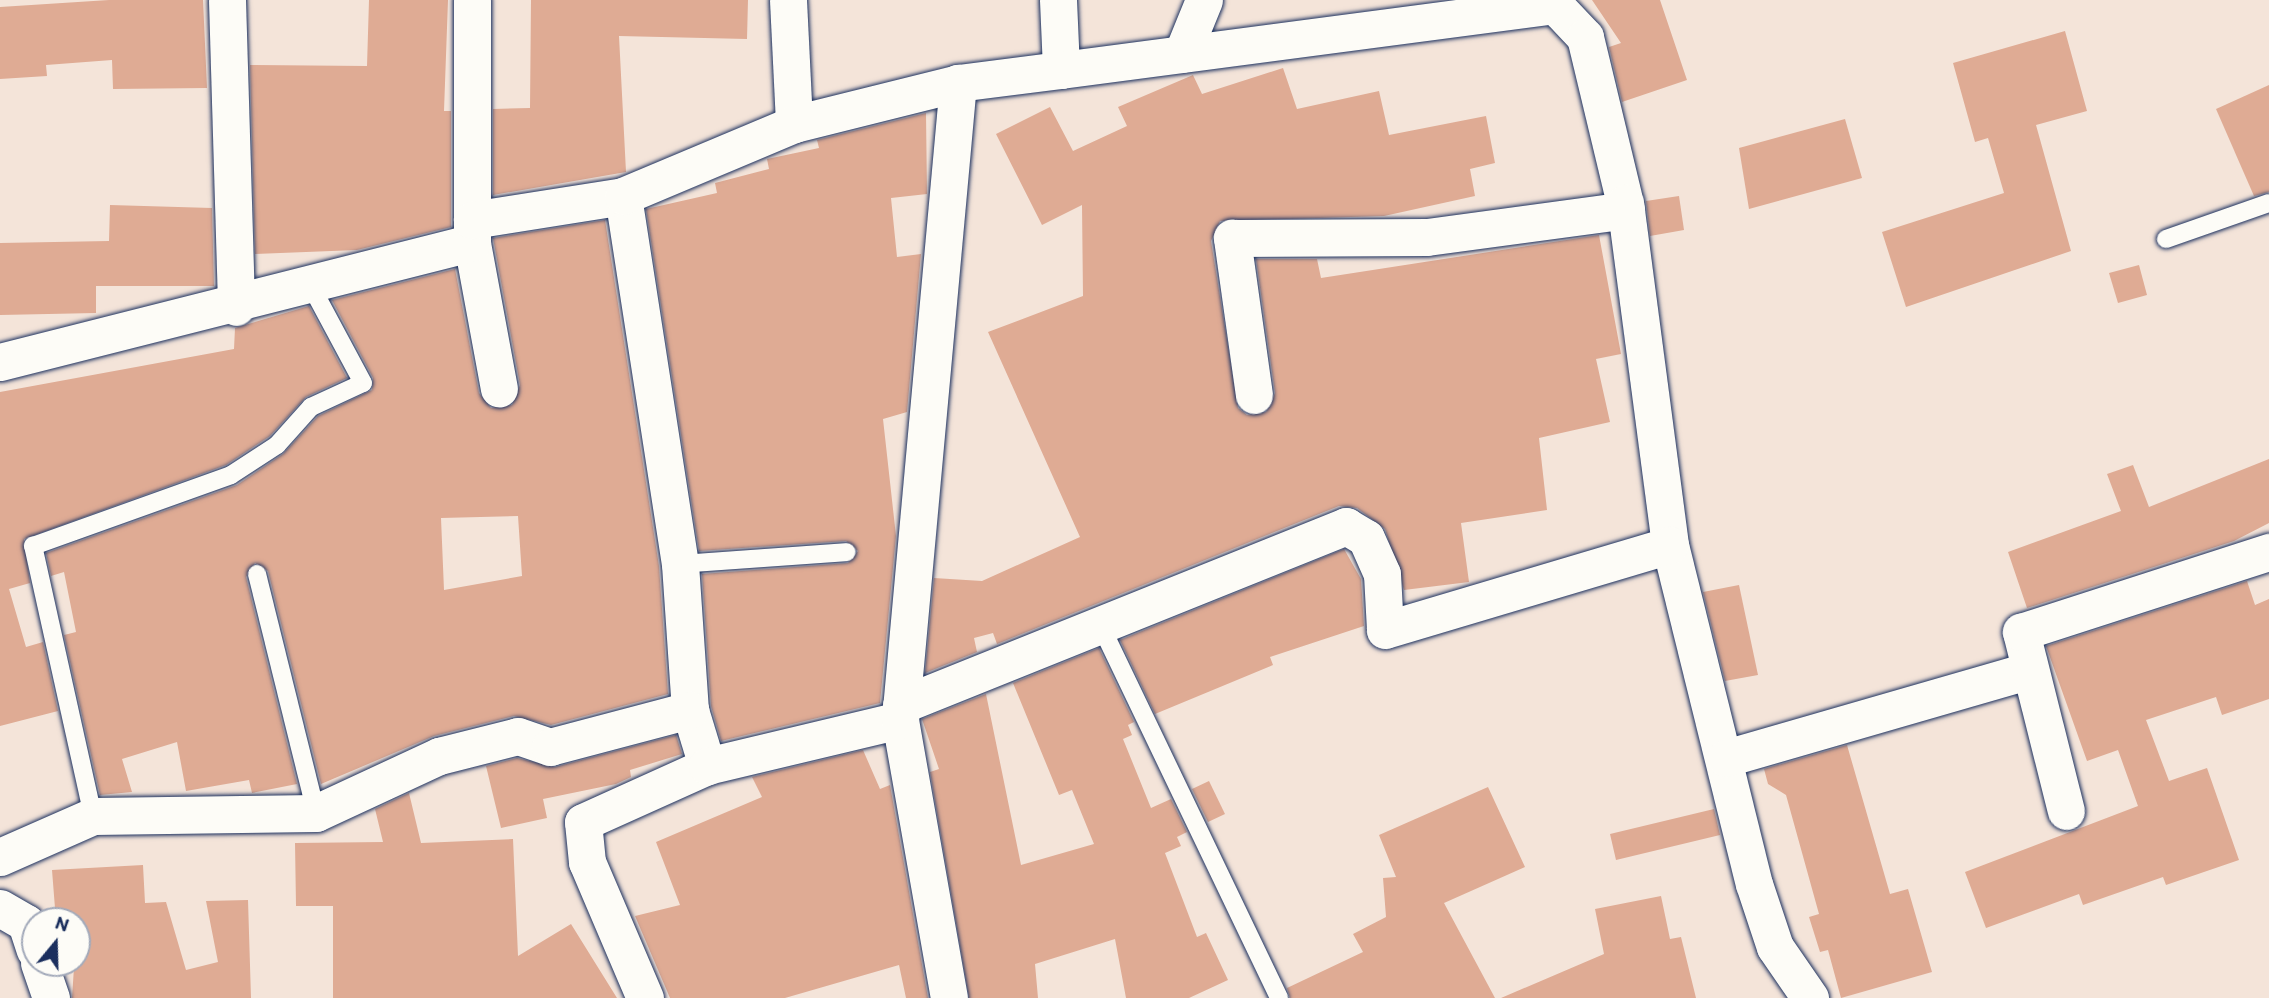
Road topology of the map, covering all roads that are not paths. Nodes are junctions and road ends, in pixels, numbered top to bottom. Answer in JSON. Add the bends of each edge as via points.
{"nodes":[{"id":1,"x":227,"y":0,"type":"edge"},
{"id":2,"x":472,"y":0,"type":"edge"},
{"id":3,"x":788,"y":0,"type":"edge"},
{"id":4,"x":1058,"y":0,"type":"edge"},
{"id":5,"x":1203,"y":0,"type":"edge"},
{"id":6,"x":1552,"y":3,"type":"edge"},
{"id":7,"x":1182,"y":54,"type":"junction"},
{"id":8,"x":1061,"y":69,"type":"junction"},
{"id":9,"x":958,"y":83,"type":"junction"},
{"id":10,"x":794,"y":124,"type":"junction"},
{"id":11,"x":623,"y":196,"type":"junction"},
{"id":12,"x":2269,"y":203,"type":"edge"},
{"id":13,"x":1626,"y":211,"type":"junction"},
{"id":14,"x":472,"y":232,"type":"junction"},
{"id":15,"x":2166,"y":239,"type":"dead end"},
{"id":16,"x":310,"y":284,"type":"junction"},
{"id":17,"x":236,"y":307,"type":"junction"},
{"id":18,"x":0,"y":362,"type":"edge"},
{"id":19,"x":499,"y":389,"type":"dead end"},
{"id":20,"x":1254,"y":396,"type":"dead end"},
{"id":21,"x":1670,"y":545,"type":"junction"},
{"id":22,"x":847,"y":552,"type":"dead end"},
{"id":23,"x":2269,"y":552,"type":"edge"},
{"id":24,"x":680,"y":564,"type":"junction"},
{"id":25,"x":257,"y":574,"type":"dead end"},
{"id":26,"x":1099,"y":622,"type":"junction"},
{"id":27,"x":2027,"y":671,"type":"junction"},
{"id":28,"x":690,"y":710,"type":"junction"},
{"id":29,"x":901,"y":712,"type":"junction"},
{"id":30,"x":1726,"y":758,"type":"junction"},
{"id":31,"x":707,"y":766,"type":"junction"},
{"id":32,"x":2066,"y":811,"type":"dead end"},
{"id":33,"x":316,"y":813,"type":"junction"},
{"id":34,"x":93,"y":816,"type":"junction"},
{"id":35,"x":0,"y":857,"type":"edge"},
{"id":36,"x":0,"y":908,"type":"edge"},
{"id":37,"x":21,"y":920,"type":"edge"},
{"id":38,"x":44,"y":977,"type":"edge"},
{"id":39,"x":51,"y":998,"type":"edge"},
{"id":40,"x":645,"y":998,"type":"edge"},
{"id":41,"x":949,"y":998,"type":"edge"},
{"id":42,"x":1279,"y":998,"type":"edge"},
{"id":43,"x":1810,"y":998,"type":"edge"}],
"edges":[{"from":1,"to":17,"type":"street"},
{"from":2,"to":14,"type":"street"},
{"from":3,"to":10,"type":"street"},
{"from":4,"to":8,"type":"street"},
{"from":5,"to":7,"type":"street"},
{"from":6,"to":7,"type":"street"},
{"from":6,"to":13,"type":"street","via":[[1585,37]]},
{"from":7,"to":8,"type":"street"},
{"from":8,"to":9,"type":"street"},
{"from":9,"to":10,"type":"street"},
{"from":9,"to":29,"type":"street"},
{"from":10,"to":11,"type":"street"},
{"from":11,"to":14,"type":"street"},
{"from":11,"to":24,"type":"street"},
{"from":12,"to":15,"type":"lane"},
{"from":13,"to":20,"type":"street","via":[[1427,237],[1232,238]]},
{"from":13,"to":21,"type":"street"},
{"from":14,"to":16,"type":"street"},
{"from":14,"to":19,"type":"street"},
{"from":16,"to":17,"type":"street"},
{"from":16,"to":34,"type":"lane","via":[[363,383],[311,407],[277,445],[231,475],[33,546]]},
{"from":17,"to":18,"type":"street"},
{"from":21,"to":26,"type":"street","via":[[1385,630],[1381,574],[1366,538],[1346,526]]},
{"from":21,"to":30,"type":"street"},
{"from":22,"to":24,"type":"lane"},
{"from":23,"to":27,"type":"street","via":[[2021,632]]},
{"from":24,"to":28,"type":"street"},
{"from":25,"to":33,"type":"lane"},
{"from":26,"to":29,"type":"street"},
{"from":26,"to":42,"type":"lane"},
{"from":27,"to":30,"type":"street"},
{"from":27,"to":32,"type":"street"},
{"from":28,"to":31,"type":"street"},
{"from":28,"to":33,"type":"street","via":[[550,747],[518,736],[439,756]]},
{"from":29,"to":31,"type":"street"},
{"from":29,"to":41,"type":"street"},
{"from":30,"to":43,"type":"street","via":[[1775,947]]},
{"from":31,"to":40,"type":"street","via":[[583,822],[587,862]]},
{"from":33,"to":34,"type":"street"},
{"from":34,"to":35,"type":"street"},
{"from":36,"to":37,"type":"street"},
{"from":38,"to":39,"type":"street"}]}
